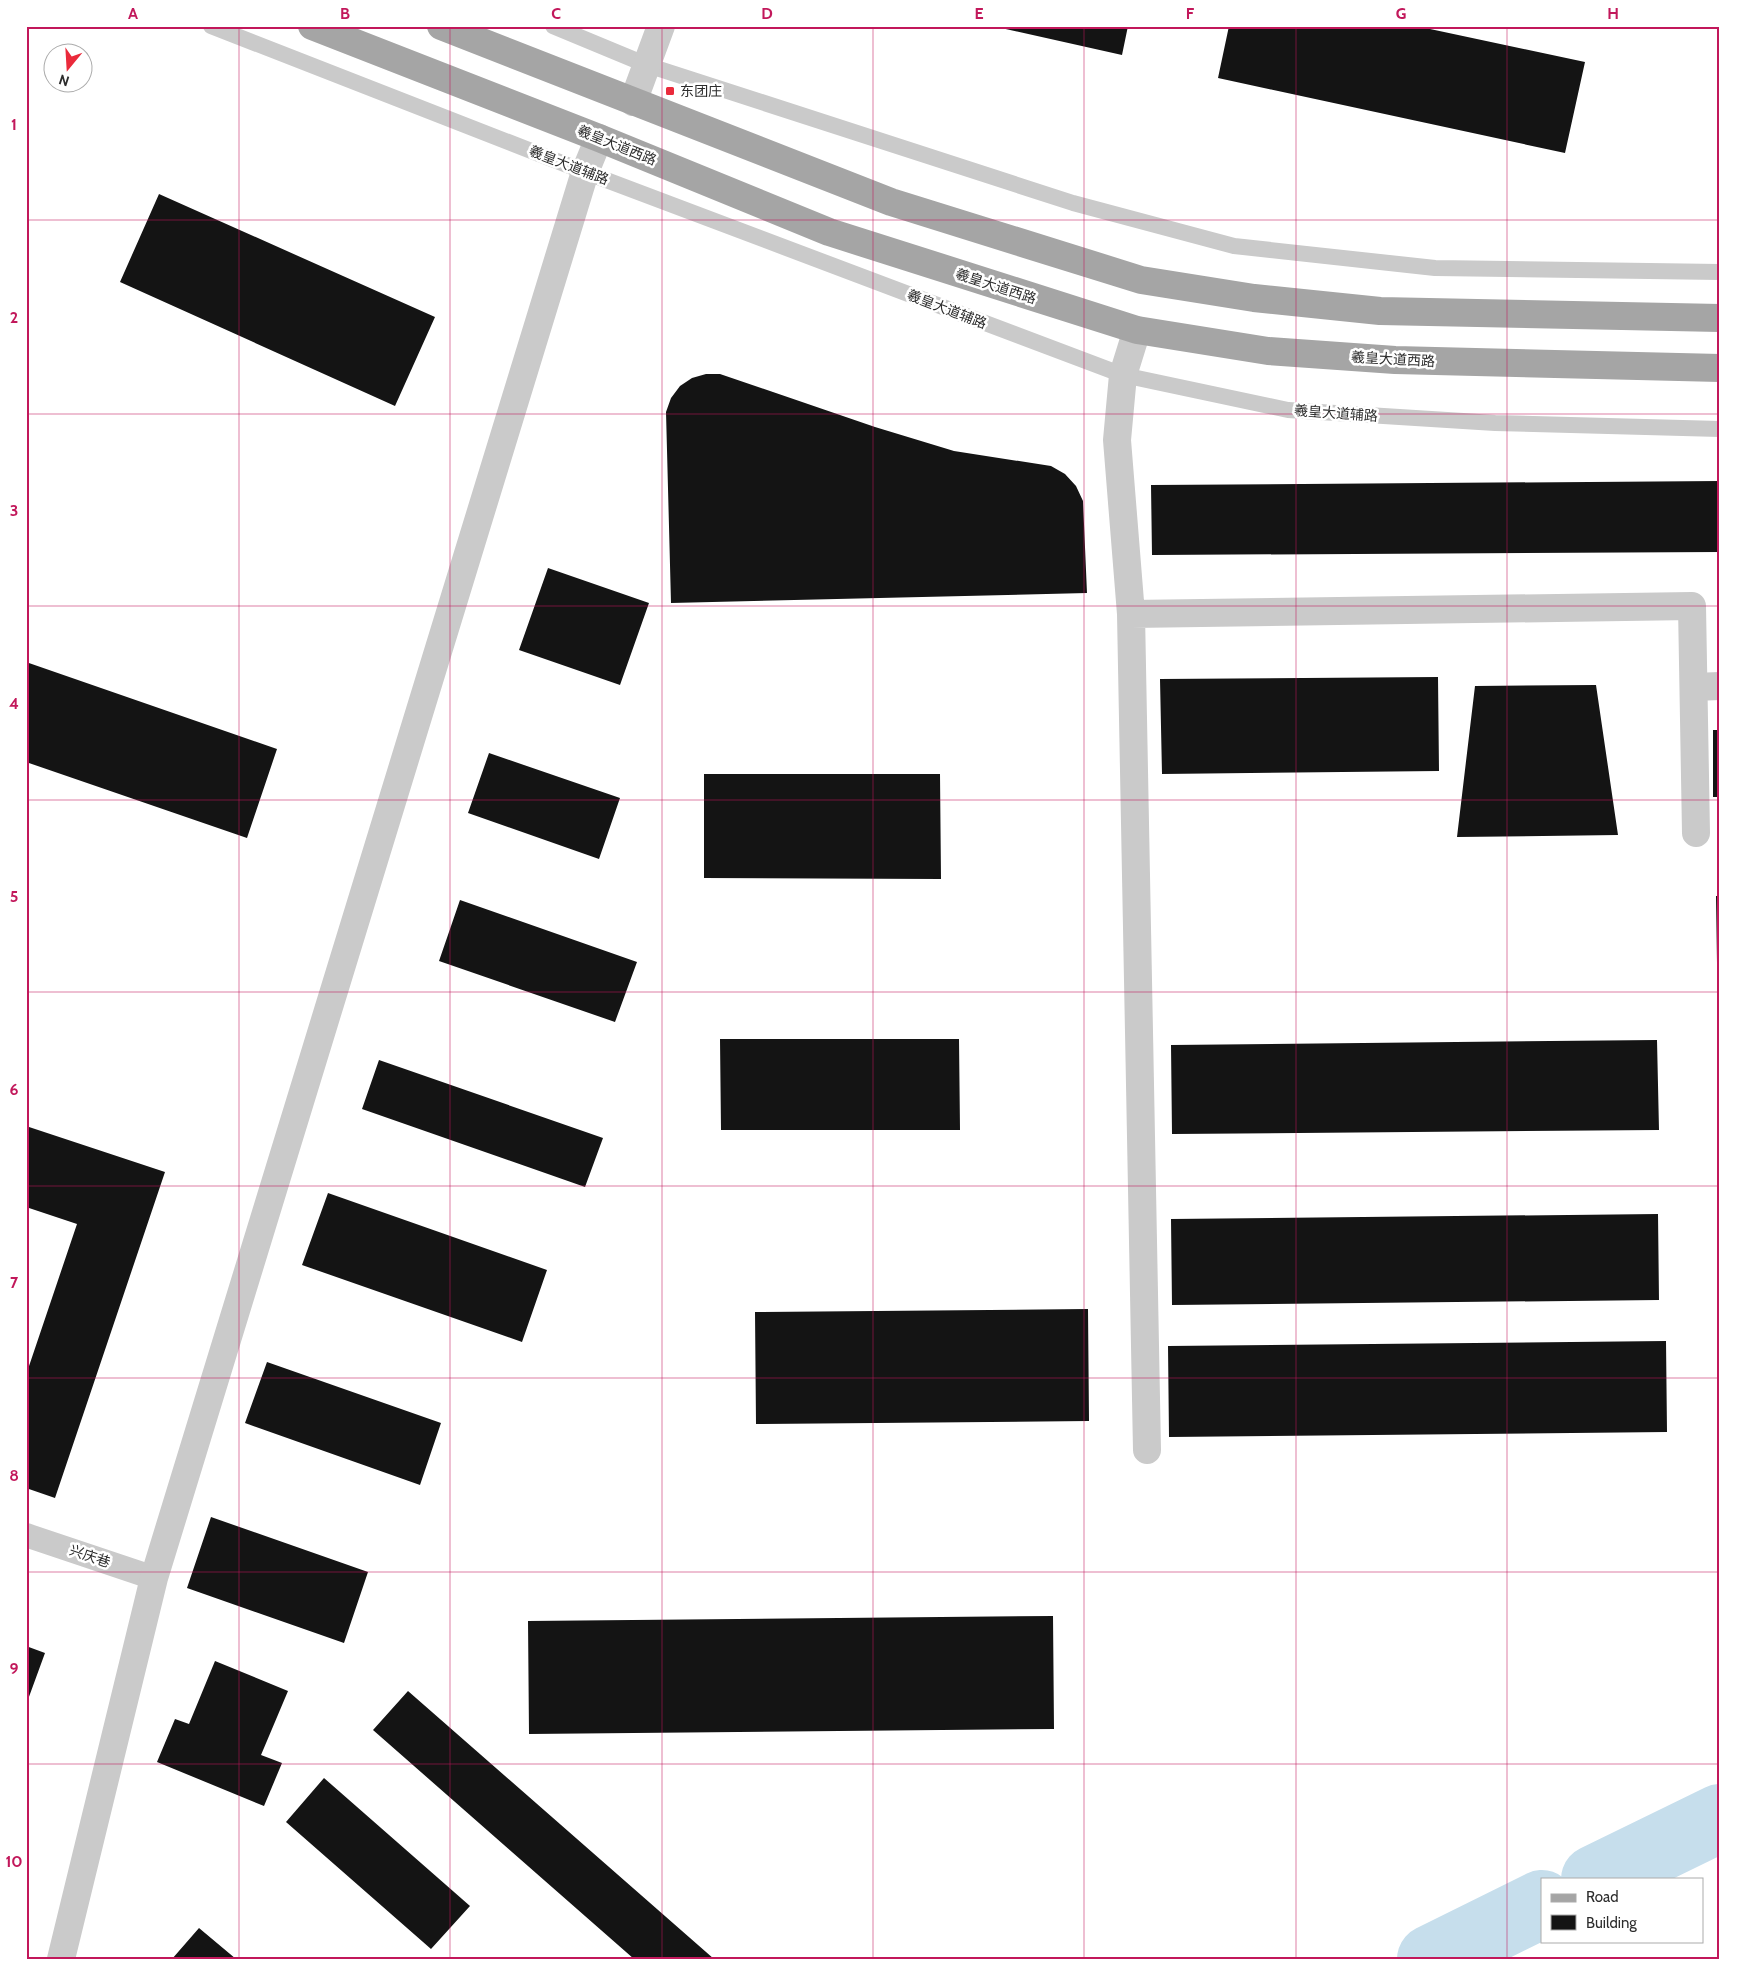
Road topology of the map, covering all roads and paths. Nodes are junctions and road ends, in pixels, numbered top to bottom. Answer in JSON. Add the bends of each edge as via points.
{"nodes":[{"id":1,"x":211,"y":26,"type":"edge"},
{"id":2,"x":312,"y":26,"type":"edge"},
{"id":3,"x":441,"y":26,"type":"edge"},
{"id":4,"x":553,"y":26,"type":"edge"},
{"id":5,"x":661,"y":26,"type":"edge"},
{"id":6,"x":647,"y":65,"type":"junction"},
{"id":7,"x":633,"y":102,"type":"junction"},
{"id":8,"x":599,"y":138,"type":"junction"},
{"id":9,"x":585,"y":172,"type":"junction"},
{"id":10,"x":1720,"y":272,"type":"edge"},
{"id":11,"x":1720,"y":318,"type":"edge"},
{"id":12,"x":1137,"y":330,"type":"junction"},
{"id":13,"x":1720,"y":368,"type":"edge"},
{"id":14,"x":1123,"y":375,"type":"junction"},
{"id":15,"x":1720,"y":429,"type":"edge"},
{"id":16,"x":1131,"y":614,"type":"junction"},
{"id":17,"x":1707,"y":686,"type":"edge"},
{"id":18,"x":1696,"y":833,"type":"dead end"},
{"id":19,"x":1147,"y":1450,"type":"dead end"},
{"id":20,"x":26,"y":1535,"type":"edge"},
{"id":21,"x":154,"y":1578,"type":"junction"},
{"id":22,"x":61,"y":1959,"type":"edge"}],
"edges":[{"from":1,"to":9,"type":"lane","name":"羲皇大道辅路"},
{"from":2,"to":8,"type":"main road","name":"羲皇大道西路"},
{"from":3,"to":7,"type":"main road"},
{"from":4,"to":6,"type":"lane"},
{"from":5,"to":6,"type":"street"},
{"from":6,"to":7,"type":"street"},
{"from":6,"to":10,"type":"lane","via":[[1073,202],[1234,246],[1435,268]]},
{"from":7,"to":11,"type":"main road","via":[[891,202],[1141,280],[1254,298],[1380,311]]},
{"from":8,"to":9,"type":"street"},
{"from":8,"to":12,"type":"main road","name":"羲皇大道西路","via":[[829,232]]},
{"from":9,"to":14,"type":"lane","name":"羲皇大道辅路"},
{"from":9,"to":21,"type":"street"},
{"from":12,"to":13,"type":"main road","name":"羲皇大道西路","via":[[1268,351],[1385,359]]},
{"from":12,"to":14,"type":"street"},
{"from":14,"to":15,"type":"lane","name":"羲皇大道辅路","via":[[1288,410],[1495,423]]},
{"from":14,"to":16,"type":"street","via":[[1117,440]]},
{"from":16,"to":17,"type":"street","via":[[1692,606]]},
{"from":16,"to":19,"type":"street"},
{"from":17,"to":18,"type":"street"},
{"from":20,"to":21,"type":"street","name":"兴庆巷"},
{"from":21,"to":22,"type":"street"}]}
